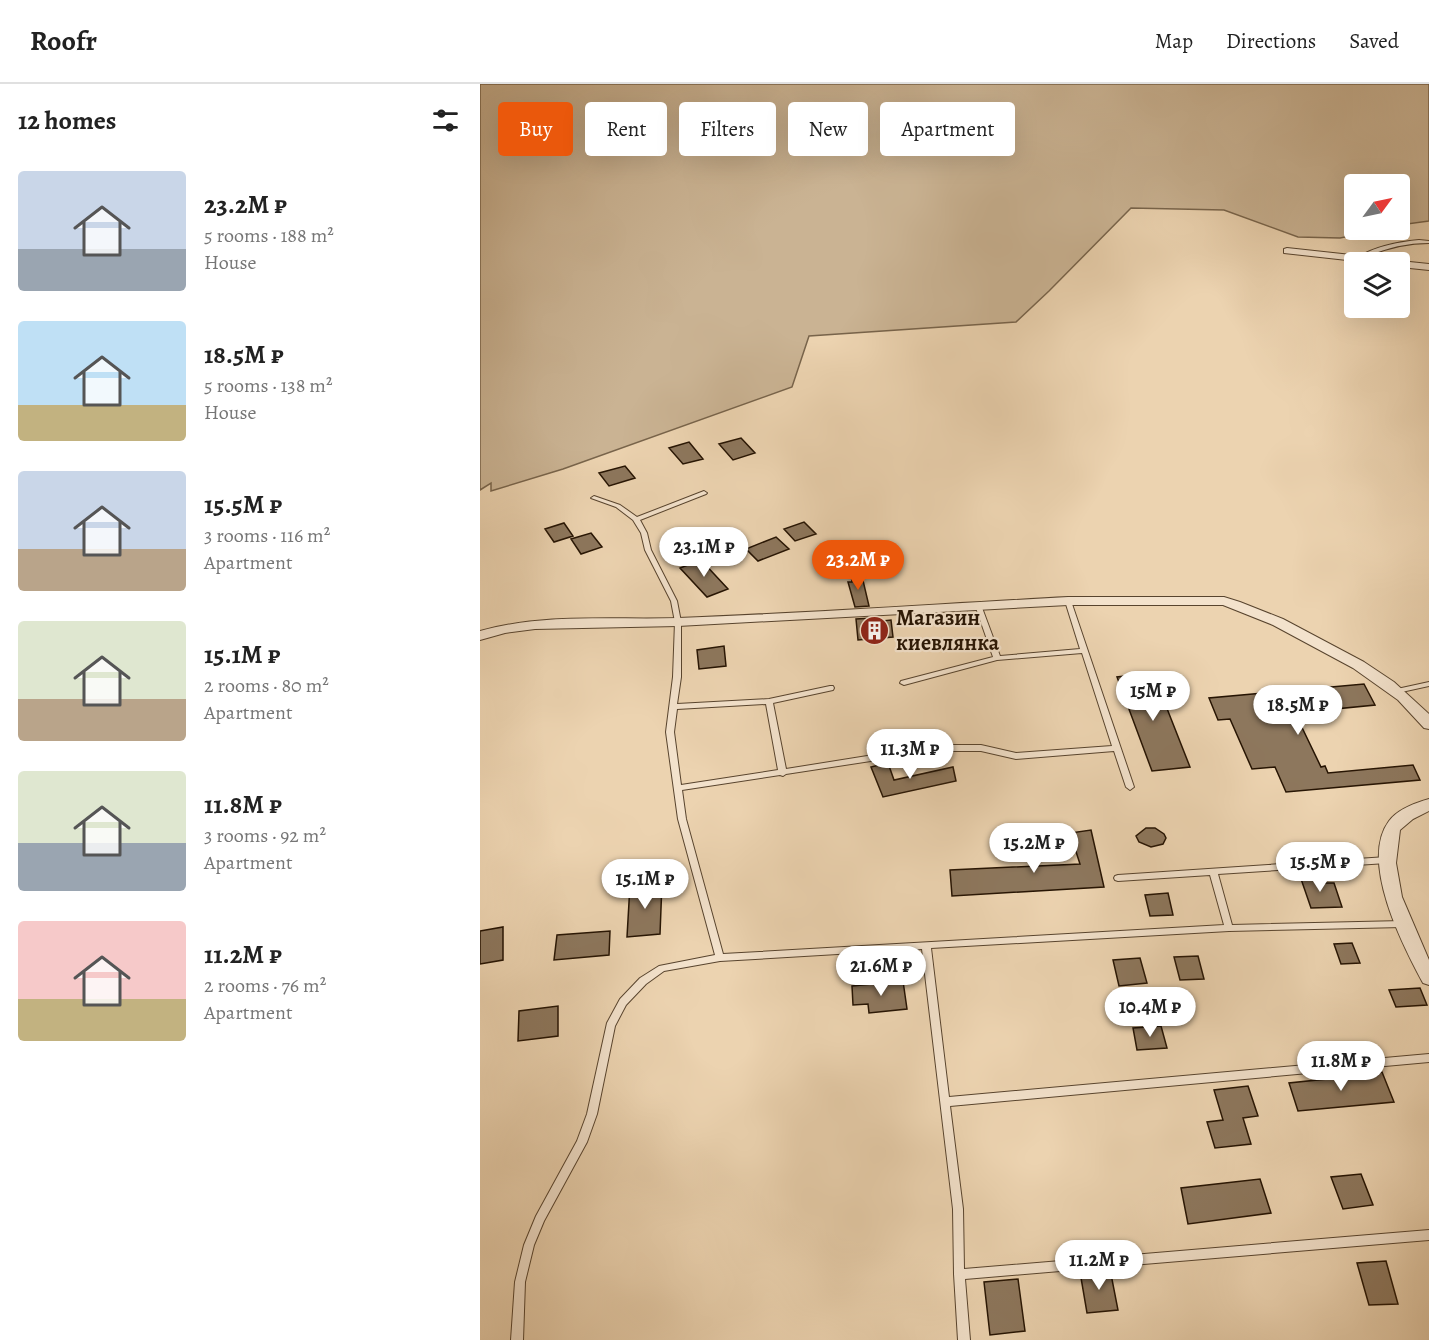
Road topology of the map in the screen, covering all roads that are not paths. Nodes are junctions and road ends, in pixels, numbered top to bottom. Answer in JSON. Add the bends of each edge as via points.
{"nodes":[{"id":1,"x":1429,"y":242,"type":"edge"},
{"id":2,"x":1287,"y":251,"type":"dead end"},
{"id":3,"x":1372,"y":252,"type":"edge"},
{"id":4,"x":1344,"y":258,"type":"edge"},
{"id":5,"x":1410,"y":265,"type":"edge"},
{"id":6,"x":1429,"y":267,"type":"edge"},
{"id":7,"x":704,"y":493,"type":"dead end"},
{"id":8,"x":594,"y":498,"type":"dead end"},
{"id":9,"x":636,"y":519,"type":"junction"},
{"id":10,"x":1068,"y":601,"type":"junction"},
{"id":11,"x":978,"y":605,"type":"junction"},
{"id":12,"x":678,"y":622,"type":"junction"},
{"id":13,"x":480,"y":636,"type":"edge"},
{"id":14,"x":1083,"y":651,"type":"junction"},
{"id":15,"x":997,"y":658,"type":"junction"},
{"id":16,"x":904,"y":683,"type":"dead end"},
{"id":17,"x":1429,"y":684,"type":"edge"},
{"id":18,"x":830,"y":688,"type":"dead end"},
{"id":19,"x":1397,"y":691,"type":"junction"},
{"id":20,"x":769,"y":701,"type":"junction"},
{"id":21,"x":674,"y":707,"type":"junction"},
{"id":22,"x":1429,"y":724,"type":"edge"},
{"id":23,"x":1116,"y":748,"type":"junction"},
{"id":24,"x":783,"y":773,"type":"junction"},
{"id":25,"x":1130,"y":787,"type":"dead end"},
{"id":26,"x":678,"y":788,"type":"junction"},
{"id":27,"x":1429,"y":805,"type":"edge"},
{"id":28,"x":1387,"y":860,"type":"junction"},
{"id":29,"x":1213,"y":871,"type":"junction"},
{"id":30,"x":1118,"y":878,"type":"dead end"},
{"id":31,"x":1403,"y":924,"type":"junction"},
{"id":32,"x":1229,"y":928,"type":"junction"},
{"id":33,"x":926,"y":945,"type":"junction"},
{"id":34,"x":720,"y":958,"type":"junction"},
{"id":35,"x":1429,"y":978,"type":"edge"},
{"id":36,"x":1429,"y":1058,"type":"edge"},
{"id":37,"x":945,"y":1102,"type":"junction"},
{"id":38,"x":1429,"y":1235,"type":"edge"},
{"id":39,"x":959,"y":1274,"type":"junction"},
{"id":40,"x":517,"y":1340,"type":"edge"},
{"id":41,"x":964,"y":1340,"type":"edge"}],
"edges":[{"from":1,"to":3,"type":"lane"},
{"from":2,"to":4,"type":"street"},
{"from":5,"to":6,"type":"street"},
{"from":7,"to":9,"type":"lane"},
{"from":8,"to":9,"type":"lane","via":[[618,506]]},
{"from":9,"to":12,"type":"lane","via":[[668,585]]},
{"from":10,"to":11,"type":"street"},
{"from":10,"to":14,"type":"lane"},
{"from":10,"to":19,"type":"street","via":[[1224,601],[1245,607],[1342,654]]},
{"from":11,"to":12,"type":"street"},
{"from":11,"to":15,"type":"lane"},
{"from":12,"to":13,"type":"street","via":[[535,625]]},
{"from":12,"to":21,"type":"lane"},
{"from":14,"to":15,"type":"lane"},
{"from":14,"to":23,"type":"lane"},
{"from":15,"to":16,"type":"lane"},
{"from":17,"to":19,"type":"lane"},
{"from":18,"to":20,"type":"lane"},
{"from":19,"to":22,"type":"street"},
{"from":20,"to":21,"type":"lane"},
{"from":20,"to":24,"type":"lane"},
{"from":21,"to":26,"type":"lane","via":[[670,732]]},
{"from":23,"to":24,"type":"lane","via":[[1016,756],[981,748],[936,748]]},
{"from":23,"to":25,"type":"lane"},
{"from":24,"to":26,"type":"lane"},
{"from":26,"to":34,"type":"lane","via":[[682,819]]},
{"from":27,"to":28,"type":"street","via":[[1400,820],[1391,831]]},
{"from":28,"to":29,"type":"lane"},
{"from":28,"to":31,"type":"street","via":[[1390,885]]},
{"from":29,"to":30,"type":"lane"},
{"from":29,"to":32,"type":"lane"},
{"from":31,"to":32,"type":"lane"},
{"from":31,"to":35,"type":"street"},
{"from":32,"to":33,"type":"lane"},
{"from":33,"to":34,"type":"lane"},
{"from":33,"to":37,"type":"lane"},
{"from":34,"to":40,"type":"lane","via":[[662,968],[623,1002],[610,1026],[592,1114],[582,1142],[529,1245],[520,1282]]},
{"from":36,"to":37,"type":"lane"},
{"from":37,"to":39,"type":"lane","via":[[958,1209]]},
{"from":38,"to":39,"type":"lane"},
{"from":39,"to":41,"type":"lane"}]}
